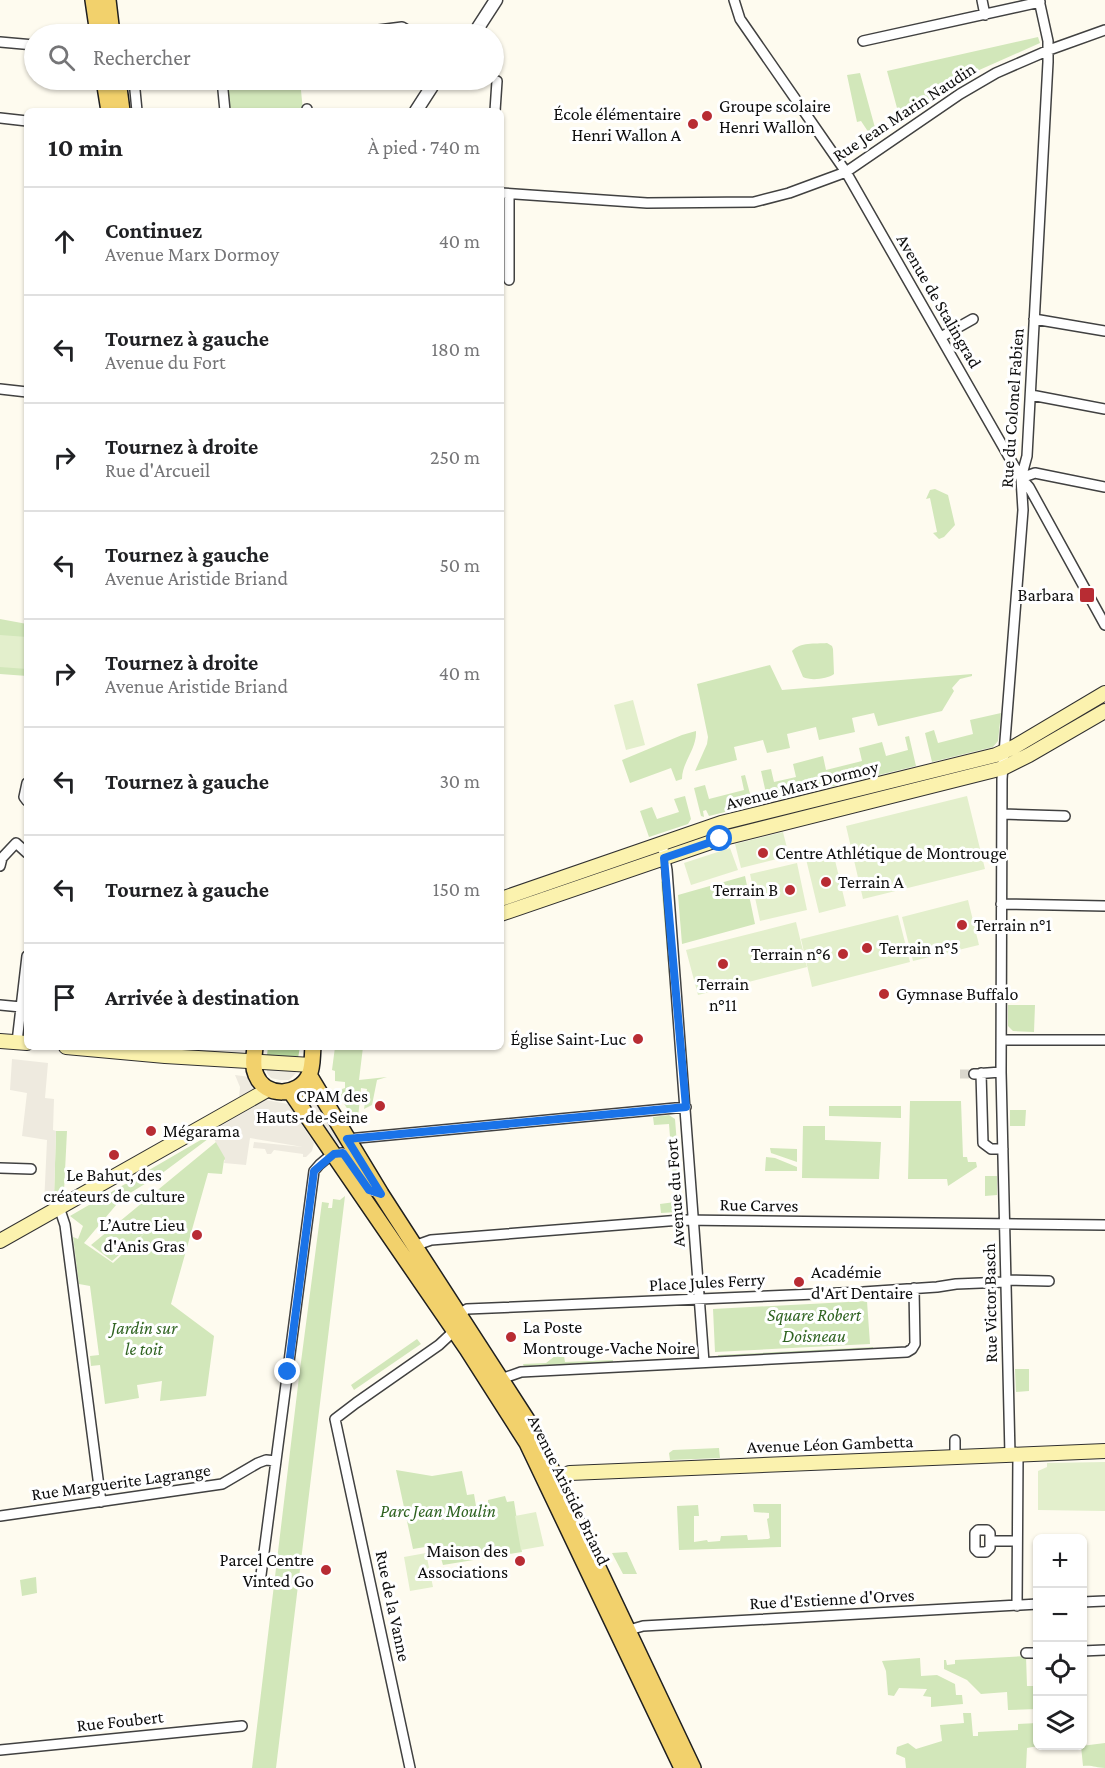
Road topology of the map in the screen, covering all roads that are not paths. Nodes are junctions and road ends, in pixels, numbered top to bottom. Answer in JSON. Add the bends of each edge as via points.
{"nodes":[{"id":1,"x":93,"y":0,"type":"edge"},
{"id":2,"x":108,"y":0,"type":"edge"},
{"id":3,"x":486,"y":0,"type":"edge"},
{"id":4,"x":496,"y":0,"type":"edge"},
{"id":5,"x":734,"y":0,"type":"edge"},
{"id":6,"x":982,"y":0,"type":"edge"},
{"id":7,"x":1039,"y":1,"type":"edge"},
{"id":8,"x":985,"y":15,"type":"junction"},
{"id":9,"x":97,"y":24,"type":"edge"},
{"id":10,"x":111,"y":24,"type":"edge"},
{"id":11,"x":471,"y":24,"type":"edge"},
{"id":12,"x":480,"y":24,"type":"edge"},
{"id":13,"x":1105,"y":30,"type":"edge"},
{"id":14,"x":863,"y":41,"type":"dead end"},
{"id":15,"x":0,"y":42,"type":"edge"},
{"id":16,"x":24,"y":44,"type":"edge"},
{"id":17,"x":1049,"y":50,"type":"junction"},
{"id":18,"x":106,"y":90,"type":"edge"},
{"id":19,"x":119,"y":90,"type":"edge"},
{"id":20,"x":135,"y":90,"type":"edge"},
{"id":21,"x":223,"y":90,"type":"edge"},
{"id":22,"x":430,"y":90,"type":"edge"},
{"id":23,"x":439,"y":90,"type":"edge"},
{"id":24,"x":496,"y":90,"type":"edge"},
{"id":25,"x":109,"y":108,"type":"edge"},
{"id":26,"x":122,"y":108,"type":"edge"},
{"id":27,"x":137,"y":108,"type":"edge"},
{"id":28,"x":225,"y":108,"type":"edge"},
{"id":29,"x":418,"y":108,"type":"edge"},
{"id":30,"x":428,"y":108,"type":"edge"},
{"id":31,"x":495,"y":108,"type":"edge"},
{"id":32,"x":0,"y":118,"type":"edge"},
{"id":33,"x":24,"y":121,"type":"edge"},
{"id":34,"x":846,"y":172,"type":"junction"},
{"id":35,"x":505,"y":194,"type":"edge"},
{"id":36,"x":509,"y":280,"type":"dead end"},
{"id":37,"x":973,"y":319,"type":"dead end"},
{"id":38,"x":1034,"y":319,"type":"junction"},
{"id":39,"x":1105,"y":331,"type":"edge"},
{"id":40,"x":941,"y":337,"type":"junction"},
{"id":41,"x":0,"y":389,"type":"edge"},
{"id":42,"x":24,"y":392,"type":"edge"},
{"id":43,"x":1030,"y":395,"type":"junction"},
{"id":44,"x":1105,"y":409,"type":"edge"},
{"id":45,"x":1021,"y":478,"type":"junction"},
{"id":46,"x":1105,"y":487,"type":"edge"},
{"id":47,"x":1105,"y":625,"type":"edge"},
{"id":48,"x":1105,"y":693,"type":"edge"},
{"id":49,"x":1105,"y":711,"type":"edge"},
{"id":50,"x":1004,"y":752,"type":"junction"},
{"id":51,"x":1003,"y":768,"type":"junction"},
{"id":52,"x":1002,"y":814,"type":"junction"},
{"id":53,"x":1065,"y":816,"type":"dead end"},
{"id":54,"x":662,"y":843,"type":"junction"},
{"id":55,"x":24,"y":850,"type":"edge"},
{"id":56,"x":664,"y":858,"type":"junction"},
{"id":57,"x":0,"y":866,"type":"edge"},
{"id":58,"x":504,"y":898,"type":"edge"},
{"id":59,"x":1001,"y":904,"type":"junction"},
{"id":60,"x":1105,"y":906,"type":"edge"},
{"id":61,"x":504,"y":913,"type":"edge"},
{"id":62,"x":24,"y":982,"type":"edge"},
{"id":63,"x":0,"y":1005,"type":"edge"},
{"id":64,"x":21,"y":1007,"type":"junction"},
{"id":65,"x":1001,"y":1040,"type":"junction"},
{"id":66,"x":1105,"y":1040,"type":"edge"},
{"id":67,"x":0,"y":1041,"type":"edge"},
{"id":68,"x":22,"y":1043,"type":"edge"},
{"id":69,"x":99,"y":1050,"type":"edge"},
{"id":70,"x":313,"y":1050,"type":"edge"},
{"id":71,"x":254,"y":1054,"type":"edge"},
{"id":72,"x":310,"y":1070,"type":"junction"},
{"id":73,"x":1001,"y":1072,"type":"junction"},
{"id":74,"x":269,"y":1089,"type":"junction"},
{"id":75,"x":290,"y":1091,"type":"junction"},
{"id":76,"x":686,"y":1107,"type":"junction"},
{"id":77,"x":347,"y":1139,"type":"junction"},
{"id":78,"x":1004,"y":1149,"type":"junction"},
{"id":79,"x":334,"y":1154,"type":"junction"},
{"id":80,"x":0,"y":1168,"type":"edge"},
{"id":81,"x":31,"y":1169,"type":"dead end"},
{"id":82,"x":381,"y":1194,"type":"junction"},
{"id":83,"x":59,"y":1207,"type":"junction"},
{"id":84,"x":694,"y":1221,"type":"junction"},
{"id":85,"x":1005,"y":1224,"type":"junction"},
{"id":86,"x":1105,"y":1225,"type":"edge"},
{"id":87,"x":0,"y":1240,"type":"edge"},
{"id":88,"x":414,"y":1246,"type":"junction"},
{"id":89,"x":1006,"y":1281,"type":"junction"},
{"id":90,"x":1048,"y":1281,"type":"dead end"},
{"id":91,"x":914,"y":1288,"type":"junction"},
{"id":92,"x":699,"y":1299,"type":"junction"},
{"id":93,"x":459,"y":1314,"type":"junction"},
{"id":94,"x":454,"y":1331,"type":"junction"},
{"id":95,"x":704,"y":1362,"type":"junction"},
{"id":96,"x":501,"y":1379,"type":"junction"},
{"id":97,"x":955,"y":1440,"type":"dead end"},
{"id":98,"x":1105,"y":1451,"type":"edge"},
{"id":99,"x":1014,"y":1455,"type":"junction"},
{"id":100,"x":955,"y":1456,"type":"junction"},
{"id":101,"x":276,"y":1461,"type":"junction"},
{"id":102,"x":557,"y":1477,"type":"junction"},
{"id":103,"x":101,"y":1502,"type":"junction"},
{"id":104,"x":0,"y":1516,"type":"edge"},
{"id":105,"x":990,"y":1541,"type":"dead end"},
{"id":106,"x":1017,"y":1541,"type":"junction"},
{"id":107,"x":261,"y":1575,"type":"dead end"},
{"id":108,"x":1105,"y":1601,"type":"edge"},
{"id":109,"x":1087,"y":1602,"type":"edge"},
{"id":110,"x":1033,"y":1604,"type":"edge"},
{"id":111,"x":1017,"y":1606,"type":"junction"},
{"id":112,"x":629,"y":1630,"type":"junction"},
{"id":113,"x":1105,"y":1650,"type":"edge"},
{"id":114,"x":1087,"y":1651,"type":"edge"},
{"id":115,"x":1026,"y":1653,"type":"dead end"},
{"id":116,"x":1033,"y":1653,"type":"edge"},
{"id":117,"x":242,"y":1726,"type":"dead end"},
{"id":118,"x":0,"y":1750,"type":"edge"},
{"id":119,"x":410,"y":1768,"type":"edge"},
{"id":120,"x":682,"y":1768,"type":"edge"},
{"id":121,"x":693,"y":1768,"type":"edge"}],
"edges":[{"from":1,"to":9,"type":"main road"},
{"from":2,"to":10,"type":"main road"},
{"from":3,"to":11,"type":"street"},
{"from":4,"to":12,"type":"street"},
{"from":5,"to":34,"type":"street","name":"Avenue de Stalingrad","via":[[740,19]]},
{"from":6,"to":8,"type":"street"},
{"from":7,"to":8,"type":"street"},
{"from":7,"to":17,"type":"street","name":"Rue du Colonel Fabien"},
{"from":8,"to":14,"type":"street"},
{"from":13,"to":17,"type":"street","name":"Rue Jean Marin Naudin"},
{"from":15,"to":16,"type":"street"},
{"from":17,"to":34,"type":"street","name":"Rue Jean Marin Naudin","via":[[960,94]]},
{"from":17,"to":38,"type":"street","name":"Rue du Colonel Fabien"},
{"from":18,"to":25,"type":"main road"},
{"from":19,"to":26,"type":"main road"},
{"from":20,"to":27,"type":"street"},
{"from":21,"to":28,"type":"street"},
{"from":22,"to":29,"type":"street"},
{"from":23,"to":30,"type":"street"},
{"from":24,"to":31,"type":"street"},
{"from":32,"to":33,"type":"street"},
{"from":34,"to":35,"type":"street","name":"Rue Jean Marin Naudin","via":[[754,202],[647,203]]},
{"from":34,"to":40,"type":"street","name":"Avenue de Stalingrad"},
{"from":35,"to":36,"type":"street"},
{"from":37,"to":40,"type":"street"},
{"from":38,"to":39,"type":"street"},
{"from":38,"to":43,"type":"street","name":"Rue du Colonel Fabien"},
{"from":40,"to":45,"type":"street","name":"Avenue de Stalingrad"},
{"from":41,"to":42,"type":"street"},
{"from":43,"to":44,"type":"street"},
{"from":43,"to":45,"type":"street","name":"Rue du Colonel Fabien","via":[[1027,456]]},
{"from":45,"to":46,"type":"street","via":[[1035,473]]},
{"from":45,"to":47,"type":"street","name":"Avenue de Stalingrad"},
{"from":45,"to":50,"type":"street","name":"Rue du Colonel Fabien","via":[[1023,510]]},
{"from":48,"to":50,"type":"main road","name":"Avenue Marx Dormoy"},
{"from":49,"to":51,"type":"main road","name":"Avenue Marx Dormoy"},
{"from":50,"to":51,"type":"street","name":"Rue du Colonel Fabien"},
{"from":50,"to":54,"type":"main road","name":"Avenue Marx Dormoy","via":[[721,823]]},
{"from":51,"to":52,"type":"street","name":"Rue Victor Basch"},
{"from":51,"to":56,"type":"main road","name":"Avenue Marx Dormoy","via":[[742,833]]},
{"from":52,"to":53,"type":"street"},
{"from":52,"to":59,"type":"street","name":"Rue Victor Basch"},
{"from":54,"to":56,"type":"street","name":"Avenue du Fort"},
{"from":54,"to":58,"type":"main road","name":"Avenue Marx Dormoy"},
{"from":55,"to":57,"type":"street","via":[[16,843]]},
{"from":56,"to":61,"type":"main road","name":"Avenue Marx Dormoy"},
{"from":56,"to":76,"type":"street","name":"Avenue du Fort"},
{"from":59,"to":60,"type":"street"},
{"from":59,"to":65,"type":"street","name":"Rue Victor Basch"},
{"from":62,"to":64,"type":"street"},
{"from":63,"to":64,"type":"street"},
{"from":64,"to":68,"type":"street"},
{"from":65,"to":66,"type":"street"},
{"from":65,"to":73,"type":"street","name":"Rue Victor Basch"},
{"from":67,"to":68,"type":"main road"},
{"from":69,"to":71,"type":"main road","via":[[165,1056]]},
{"from":70,"to":72,"type":"main road"},
{"from":71,"to":72,"type":"main road"},
{"from":71,"to":74,"type":"main road","via":[[256,1076]]},
{"from":72,"to":75,"type":"main road","via":[[300,1087]]},
{"from":72,"to":77,"type":"main road","name":"Avenue Aristide Briand"},
{"from":73,"to":78,"type":"street","name":"Rue Victor Basch"},
{"from":73,"to":78,"type":"street","via":[[978,1073],[983,1143],[988,1148]]},
{"from":74,"to":75,"type":"main road"},
{"from":74,"to":83,"type":"main road"},
{"from":75,"to":79,"type":"main road","name":"Avenue Aristide Briand"},
{"from":76,"to":77,"type":"street"},
{"from":76,"to":84,"type":"street","name":"Avenue du Fort"},
{"from":77,"to":82,"type":"main road","name":"Avenue Aristide Briand"},
{"from":78,"to":85,"type":"street","name":"Rue Victor Basch"},
{"from":79,"to":82,"type":"street","name":"Avenue Aristide Briand","via":[[344,1154],[369,1190]]},
{"from":79,"to":94,"type":"main road","name":"Avenue Aristide Briand"},
{"from":79,"to":101,"type":"street","via":[[314,1171]]},
{"from":80,"to":81,"type":"street"},
{"from":82,"to":88,"type":"main road","name":"Avenue Aristide Briand"},
{"from":83,"to":87,"type":"main road"},
{"from":83,"to":103,"type":"street","via":[[65,1225]]},
{"from":84,"to":85,"type":"street","name":"Rue Carves"},
{"from":84,"to":88,"type":"street","name":"Rue Carves","via":[[441,1239]]},
{"from":84,"to":92,"type":"street","name":"Avenue du Fort"},
{"from":85,"to":86,"type":"street","name":"Rue Carves"},
{"from":85,"to":89,"type":"street","name":"Rue Victor Basch"},
{"from":88,"to":93,"type":"main road","name":"Avenue Aristide Briand"},
{"from":89,"to":90,"type":"street","name":"Place Jules Ferry"},
{"from":89,"to":91,"type":"street","name":"Place Jules Ferry"},
{"from":89,"to":99,"type":"street","name":"Rue Victor Basch"},
{"from":91,"to":92,"type":"street","name":"Place Jules Ferry"},
{"from":91,"to":95,"type":"street","via":[[915,1344],[910,1351]]},
{"from":92,"to":93,"type":"street","name":"Place Jules Ferry","via":[[467,1309]]},
{"from":92,"to":95,"type":"street","name":"Avenue du Fort"},
{"from":93,"to":94,"type":"street","via":[[453,1318]]},
{"from":93,"to":96,"type":"main road","name":"Avenue Aristide Briand"},
{"from":94,"to":119,"type":"street","name":"Rue de la Vanne","via":[[337,1416],[335,1424]]},
{"from":94,"to":120,"type":"main road","name":"Avenue Aristide Briand","via":[[527,1443]]},
{"from":95,"to":96,"type":"street","via":[[521,1372]]},
{"from":96,"to":102,"type":"main road","name":"Avenue Aristide Briand"},
{"from":97,"to":100,"type":"street"},
{"from":98,"to":99,"type":"main road","name":"Avenue Léon Gambetta"},
{"from":99,"to":100,"type":"main road","name":"Avenue Léon Gambetta"},
{"from":99,"to":106,"type":"street","name":"Rue Victor Basch"},
{"from":100,"to":102,"type":"main road","name":"Avenue Léon Gambetta","via":[[570,1473]]},
{"from":101,"to":103,"type":"street","name":"Rue Marguerite Lagrange","via":[[258,1463],[222,1484]]},
{"from":101,"to":107,"type":"street"},
{"from":102,"to":112,"type":"main road","name":"Avenue Aristide Briand"},
{"from":103,"to":104,"type":"street","name":"Rue Marguerite Lagrange"},
{"from":105,"to":106,"type":"street"},
{"from":106,"to":111,"type":"street","name":"Rue Victor Basch"},
{"from":108,"to":109,"type":"street"},
{"from":110,"to":111,"type":"street","name":"Rue d'Estienne d'Orves"},
{"from":111,"to":112,"type":"street","name":"Rue d'Estienne d'Orves","via":[[643,1626]]},
{"from":112,"to":121,"type":"main road","name":"Avenue Aristide Briand"},
{"from":113,"to":114,"type":"street"},
{"from":115,"to":116,"type":"street"},
{"from":117,"to":118,"type":"street","name":"Rue Foubert"}]}
